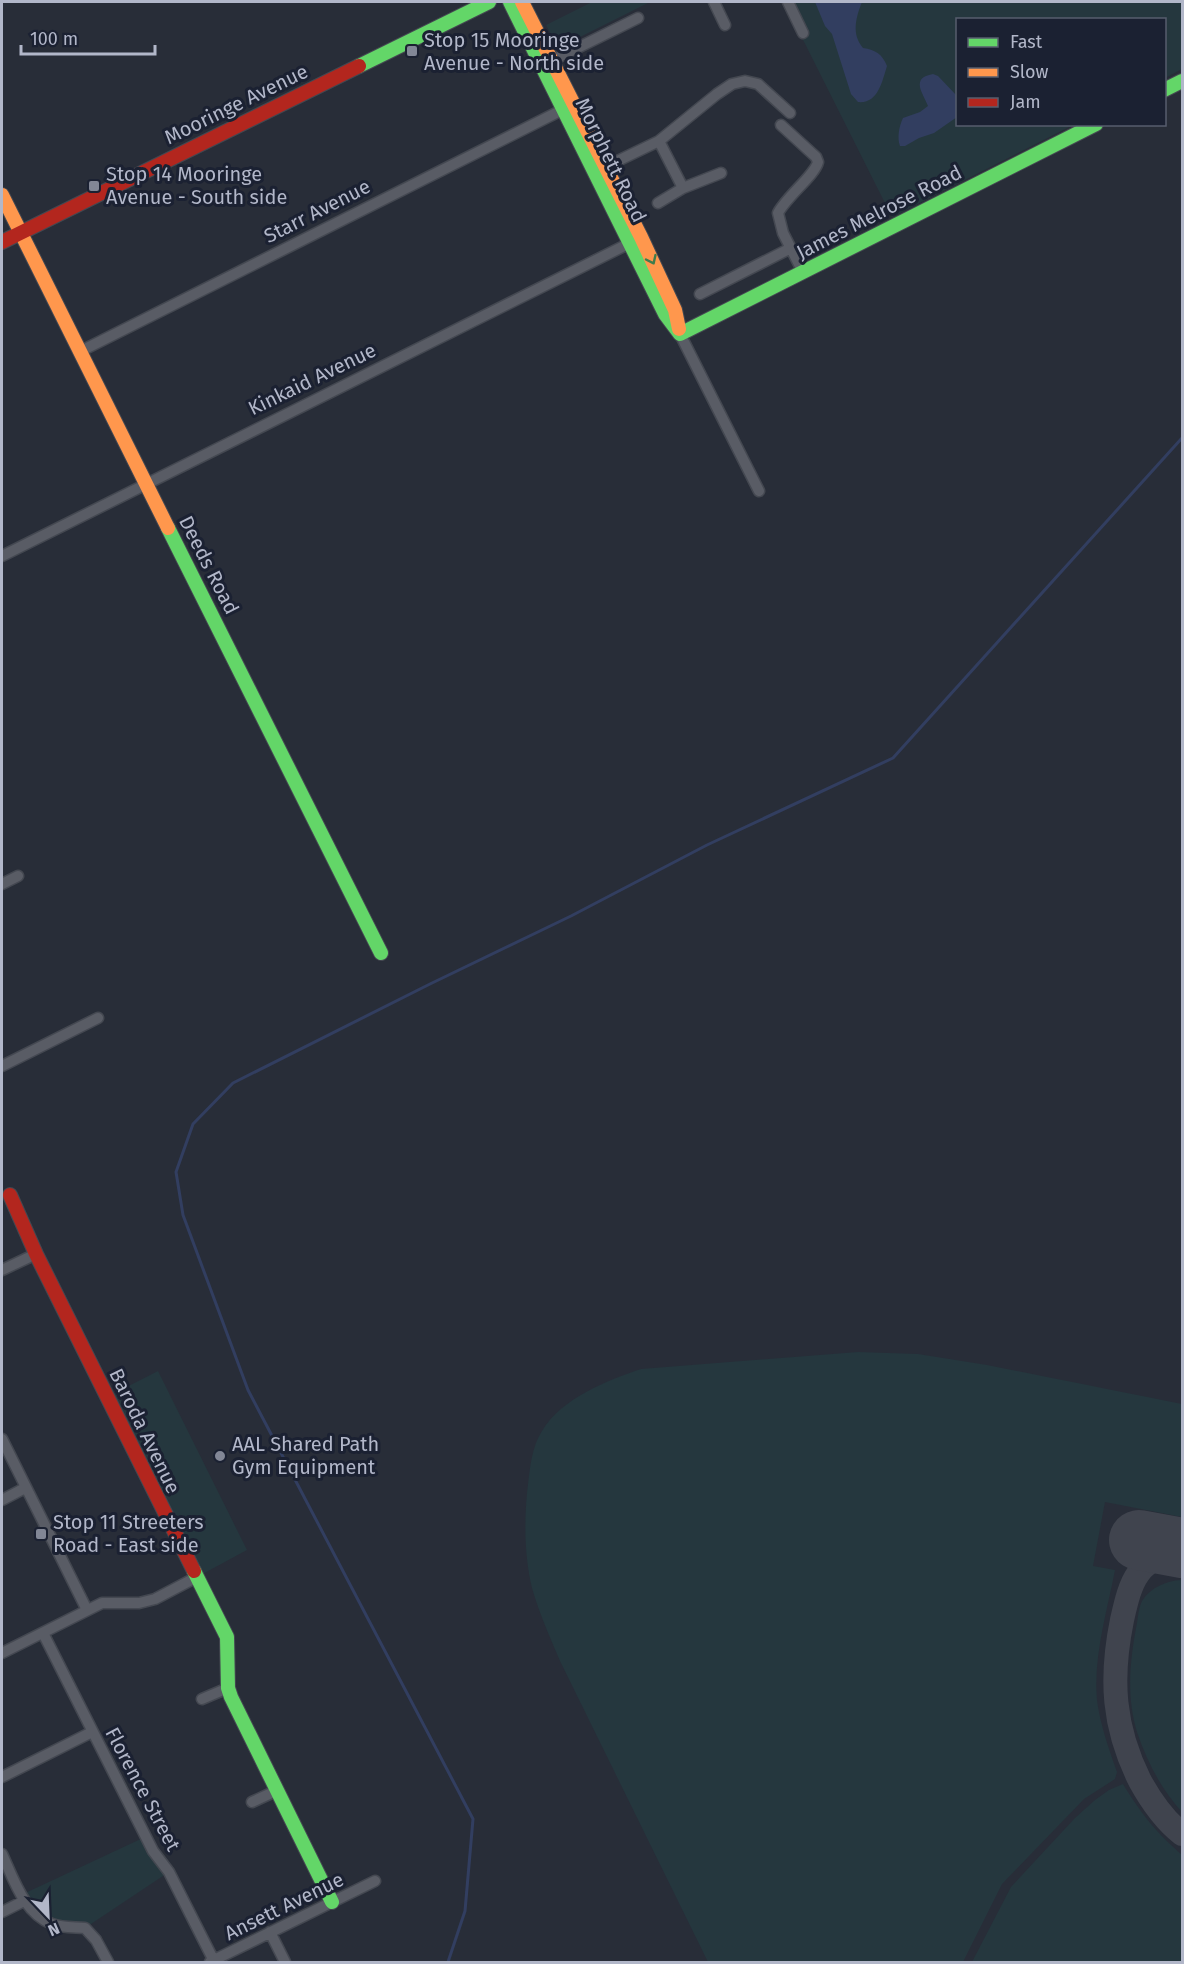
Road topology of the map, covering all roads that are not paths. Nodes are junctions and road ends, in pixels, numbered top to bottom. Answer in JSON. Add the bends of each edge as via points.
{"nodes":[{"id":1,"x":476,"y":2,"type":"edge"},
{"id":2,"x":489,"y":2,"type":"edge"},
{"id":3,"x":510,"y":2,"type":"edge"},
{"id":4,"x":522,"y":2,"type":"edge"},
{"id":5,"x":714,"y":2,"type":"edge"},
{"id":6,"x":788,"y":2,"type":"edge"},
{"id":7,"x":638,"y":18,"type":"dead end"},
{"id":8,"x":443,"y":24,"type":"junction"},
{"id":9,"x":725,"y":25,"type":"dead end"},
{"id":10,"x":803,"y":33,"type":"dead end"},
{"id":11,"x":551,"y":61,"type":"junction"},
{"id":12,"x":1182,"y":81,"type":"edge"},
{"id":13,"x":1166,"y":89,"type":"edge"},
{"id":14,"x":569,"y":106,"type":"junction"},
{"id":15,"x":790,"y":113,"type":"dead end"},
{"id":16,"x":781,"y":125,"type":"dead end"},
{"id":17,"x":1092,"y":126,"type":"edge"},
{"id":18,"x":658,"y":141,"type":"junction"},
{"id":19,"x":605,"y":167,"type":"junction"},
{"id":20,"x":721,"y":172,"type":"dead end"},
{"id":21,"x":683,"y":188,"type":"junction"},
{"id":22,"x":2,"y":195,"type":"edge"},
{"id":23,"x":658,"y":203,"type":"dead end"},
{"id":24,"x":21,"y":233,"type":"junction"},
{"id":25,"x":636,"y":240,"type":"junction"},
{"id":26,"x":2,"y":242,"type":"edge"},
{"id":27,"x":790,"y":248,"type":"junction"},
{"id":28,"x":803,"y":272,"type":"junction"},
{"id":29,"x":700,"y":294,"type":"dead end"},
{"id":30,"x":680,"y":334,"type":"junction"},
{"id":31,"x":79,"y":352,"type":"junction"},
{"id":32,"x":146,"y":483,"type":"junction"},
{"id":33,"x":759,"y":491,"type":"dead end"},
{"id":34,"x":2,"y":556,"type":"edge"},
{"id":35,"x":18,"y":876,"type":"dead end"},
{"id":36,"x":2,"y":884,"type":"edge"},
{"id":37,"x":381,"y":953,"type":"dead end"},
{"id":38,"x":98,"y":1018,"type":"dead end"},
{"id":39,"x":2,"y":1066,"type":"edge"},
{"id":40,"x":10,"y":1195,"type":"dead end"},
{"id":41,"x":36,"y":1254,"type":"junction"},
{"id":42,"x":2,"y":1270,"type":"edge"},
{"id":43,"x":2,"y":1439,"type":"edge"},
{"id":44,"x":26,"y":1488,"type":"junction"},
{"id":45,"x":2,"y":1500,"type":"edge"},
{"id":46,"x":197,"y":1577,"type":"junction"},
{"id":47,"x":87,"y":1610,"type":"junction"},
{"id":48,"x":43,"y":1633,"type":"junction"},
{"id":49,"x":2,"y":1653,"type":"edge"},
{"id":50,"x":228,"y":1688,"type":"junction"},
{"id":51,"x":202,"y":1700,"type":"dead end"},
{"id":52,"x":92,"y":1732,"type":"junction"},
{"id":53,"x":2,"y":1777,"type":"edge"},
{"id":54,"x":278,"y":1790,"type":"junction"},
{"id":55,"x":252,"y":1802,"type":"dead end"},
{"id":56,"x":2,"y":1854,"type":"edge"},
{"id":57,"x":375,"y":1881,"type":"dead end"},
{"id":58,"x":24,"y":1901,"type":"junction"},
{"id":59,"x":332,"y":1902,"type":"junction"},
{"id":60,"x":2,"y":1912,"type":"edge"},
{"id":61,"x":270,"y":1932,"type":"junction"},
{"id":62,"x":108,"y":1962,"type":"edge"},
{"id":63,"x":212,"y":1962,"type":"edge"},
{"id":64,"x":285,"y":1962,"type":"edge"}],
"edges":[{"from":1,"to":8,"type":"street"},
{"from":2,"to":8,"type":"street","name":"Mooringe Avenue"},
{"from":3,"to":14,"type":"street","name":"Morphett Road"},
{"from":4,"to":11,"type":"street","name":"Morphett Road"},
{"from":5,"to":9,"type":"street"},
{"from":6,"to":10,"type":"street"},
{"from":7,"to":11,"type":"street"},
{"from":8,"to":24,"type":"street","name":"Mooringe Avenue"},
{"from":11,"to":14,"type":"street","name":"Morphett Road"},
{"from":12,"to":13,"type":"street"},
{"from":14,"to":19,"type":"street","name":"Morphett Road"},
{"from":14,"to":25,"type":"street","name":"Morphett Road"},
{"from":14,"to":31,"type":"street","name":"Starr Avenue"},
{"from":15,"to":18,"type":"street","via":[[758,84],[745,81],[717,94]]},
{"from":16,"to":27,"type":"street","via":[[818,162],[778,213]]},
{"from":17,"to":28,"type":"street","name":"James Melrose Road"},
{"from":18,"to":19,"type":"street"},
{"from":18,"to":21,"type":"street"},
{"from":19,"to":25,"type":"street","name":"Morphett Road"},
{"from":20,"to":21,"type":"street"},
{"from":21,"to":23,"type":"street"},
{"from":22,"to":24,"type":"street","name":"Deeds Road"},
{"from":24,"to":26,"type":"street","name":"Mooringe Avenue"},
{"from":24,"to":31,"type":"street","name":"Deeds Road"},
{"from":25,"to":30,"type":"street","name":"Morphett Road","via":[[665,314]]},
{"from":25,"to":32,"type":"street","name":"Kinkaid Avenue"},
{"from":27,"to":28,"type":"street"},
{"from":27,"to":29,"type":"street"},
{"from":28,"to":30,"type":"street","name":"James Melrose Road"},
{"from":30,"to":33,"type":"street","name":"Morphett Road"},
{"from":31,"to":32,"type":"street","name":"Deeds Road"},
{"from":32,"to":34,"type":"street","name":"Kinkaid Avenue"},
{"from":32,"to":37,"type":"street","name":"Deeds Road"},
{"from":35,"to":36,"type":"street"},
{"from":38,"to":39,"type":"street"},
{"from":40,"to":41,"type":"street","name":"Baroda Avenue"},
{"from":41,"to":42,"type":"street"},
{"from":41,"to":46,"type":"street","name":"Baroda Avenue"},
{"from":43,"to":44,"type":"street"},
{"from":44,"to":45,"type":"street"},
{"from":44,"to":47,"type":"street"},
{"from":46,"to":47,"type":"street","via":[[155,1599],[102,1603]]},
{"from":46,"to":50,"type":"street","name":"Baroda Avenue","via":[[227,1637]]},
{"from":47,"to":48,"type":"street"},
{"from":48,"to":49,"type":"street"},
{"from":48,"to":52,"type":"street","name":"Florence Street"},
{"from":50,"to":51,"type":"street"},
{"from":50,"to":54,"type":"street","name":"Baroda Avenue"},
{"from":52,"to":53,"type":"street"},
{"from":52,"to":63,"type":"street","name":"Florence Street","via":[[153,1851],[169,1872]]},
{"from":54,"to":55,"type":"street"},
{"from":54,"to":59,"type":"street","name":"Baroda Avenue"},
{"from":56,"to":58,"type":"street"},
{"from":57,"to":59,"type":"street","name":"Ansett Avenue"},
{"from":58,"to":60,"type":"street"},
{"from":58,"to":62,"type":"street","via":[[36,1915],[54,1925],[85,1928]]},
{"from":59,"to":61,"type":"street","name":"Ansett Avenue"},
{"from":61,"to":63,"type":"street","name":"Ansett Avenue"},
{"from":61,"to":64,"type":"street"}]}
